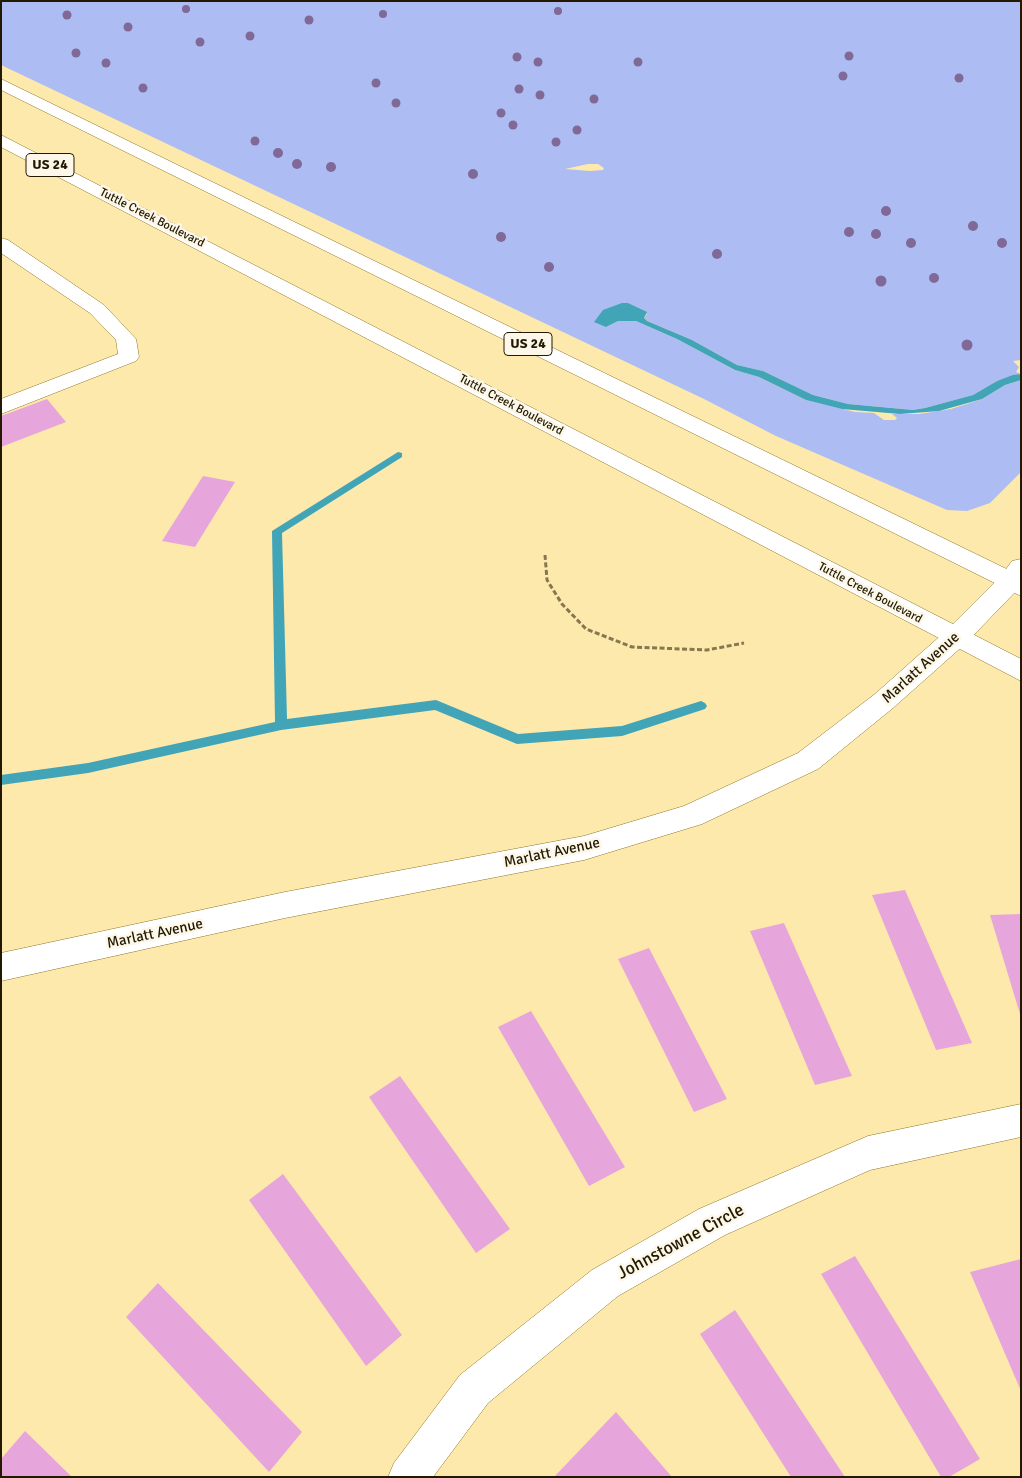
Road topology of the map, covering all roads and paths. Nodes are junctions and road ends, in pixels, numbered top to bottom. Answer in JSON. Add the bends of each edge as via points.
{"nodes":[{"id":1,"x":1,"y":84,"type":"edge"},
{"id":2,"x":1,"y":140,"type":"edge"},
{"id":3,"x":1,"y":244,"type":"edge"},
{"id":4,"x":1,"y":407,"type":"edge"},
{"id":5,"x":545,"y":556,"type":"dead end"},
{"id":6,"x":1017,"y":579,"type":"edge"},
{"id":7,"x":956,"y":637,"type":"junction"},
{"id":8,"x":744,"y":643,"type":"dead end"},
{"id":9,"x":1021,"y":671,"type":"edge"},
{"id":10,"x":1,"y":967,"type":"edge"},
{"id":11,"x":1021,"y":1120,"type":"edge"},
{"id":12,"x":408,"y":1477,"type":"edge"}],
"edges":[{"from":1,"to":6,"type":"main road","number":"US 24"},
{"from":2,"to":7,"type":"main road","name":"Tuttle Creek Boulevard","number":"US 24"},
{"from":3,"to":4,"type":"main road","via":[[96,309],[126,339],[129,357]]},
{"from":5,"to":8,"type":"path","via":[[547,580],[562,604],[586,629],[632,647],[707,650]]},
{"from":6,"to":7,"type":"main road","name":"Marlatt Avenue"},
{"from":7,"to":9,"type":"main road","name":"Tuttle Creek Boulevard","number":"US 24"},
{"from":7,"to":10,"type":"main road","name":"Marlatt Avenue","via":[[884,701],[808,761],[692,816],[584,848],[284,906]]},
{"from":11,"to":12,"type":"main road","name":"Johnstowne Circle","via":[[868,1153],[712,1222],[605,1283],[474,1389]]}]}
